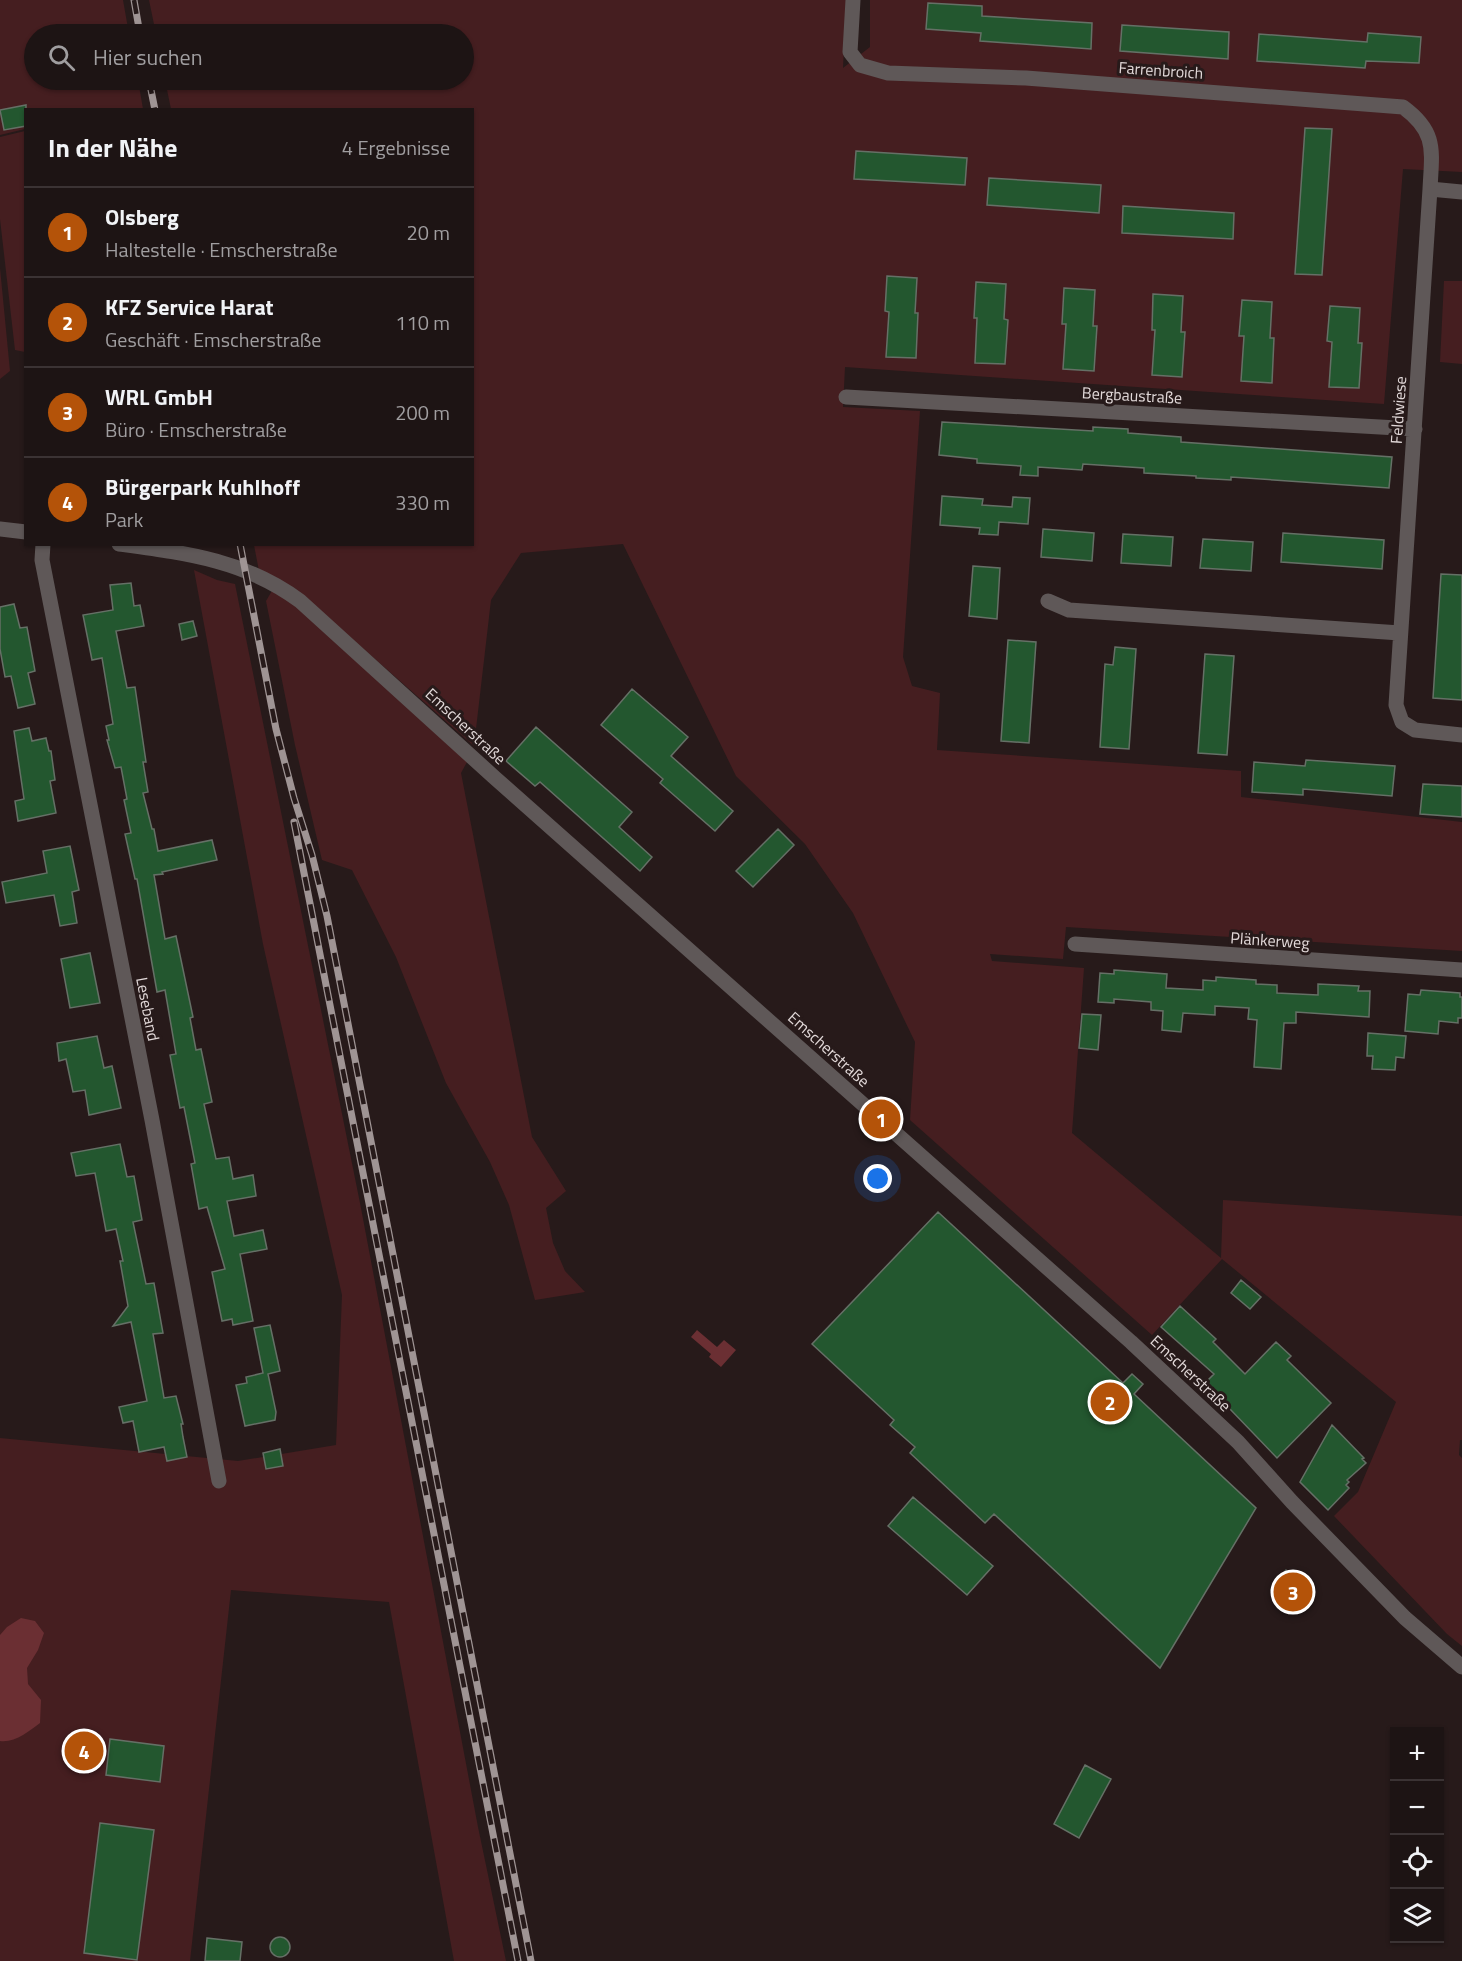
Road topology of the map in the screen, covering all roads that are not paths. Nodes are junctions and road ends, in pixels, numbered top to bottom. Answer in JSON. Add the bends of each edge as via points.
{"nodes":[{"id":1,"x":853,"y":0,"type":"edge"},
{"id":2,"x":1430,"y":189,"type":"junction"},
{"id":3,"x":1462,"y":192,"type":"edge"},
{"id":4,"x":846,"y":397,"type":"dead end"},
{"id":5,"x":1415,"y":429,"type":"junction"},
{"id":6,"x":0,"y":529,"type":"edge"},
{"id":7,"x":24,"y":532,"type":"edge"},
{"id":8,"x":43,"y":546,"type":"edge"},
{"id":9,"x":132,"y":546,"type":"edge"},
{"id":10,"x":1048,"y":601,"type":"dead end"},
{"id":11,"x":1400,"y":633,"type":"junction"},
{"id":12,"x":1462,"y":735,"type":"edge"},
{"id":13,"x":1075,"y":944,"type":"dead end"},
{"id":14,"x":1462,"y":970,"type":"edge"},
{"id":15,"x":219,"y":1481,"type":"dead end"},
{"id":16,"x":1462,"y":1667,"type":"edge"}],
"edges":[{"from":1,"to":2,"type":"street","name":"Farrenbroich","via":[[850,52],[860,65],[888,73],[1026,78],[1403,107],[1418,118],[1428,134],[1432,153]]},
{"from":2,"to":3,"type":"street"},
{"from":2,"to":5,"type":"street","name":"Feldwiese"},
{"from":4,"to":5,"type":"street","name":"Bergbaustraße"},
{"from":5,"to":11,"type":"street","name":"Feldwiese"},
{"from":6,"to":7,"type":"street"},
{"from":8,"to":15,"type":"street","name":"Leseband","via":[[42,560]]},
{"from":9,"to":16,"type":"street","name":"Emscherstraße","via":[[196,556],[245,570],[300,601],[1131,1342],[1238,1442],[1405,1618]]},
{"from":10,"to":11,"type":"street","via":[[1069,610]]},
{"from":11,"to":12,"type":"street","name":"Feldwiese","via":[[1396,705],[1401,722],[1415,729]]},
{"from":13,"to":14,"type":"street","name":"Plänkerweg"}]}
